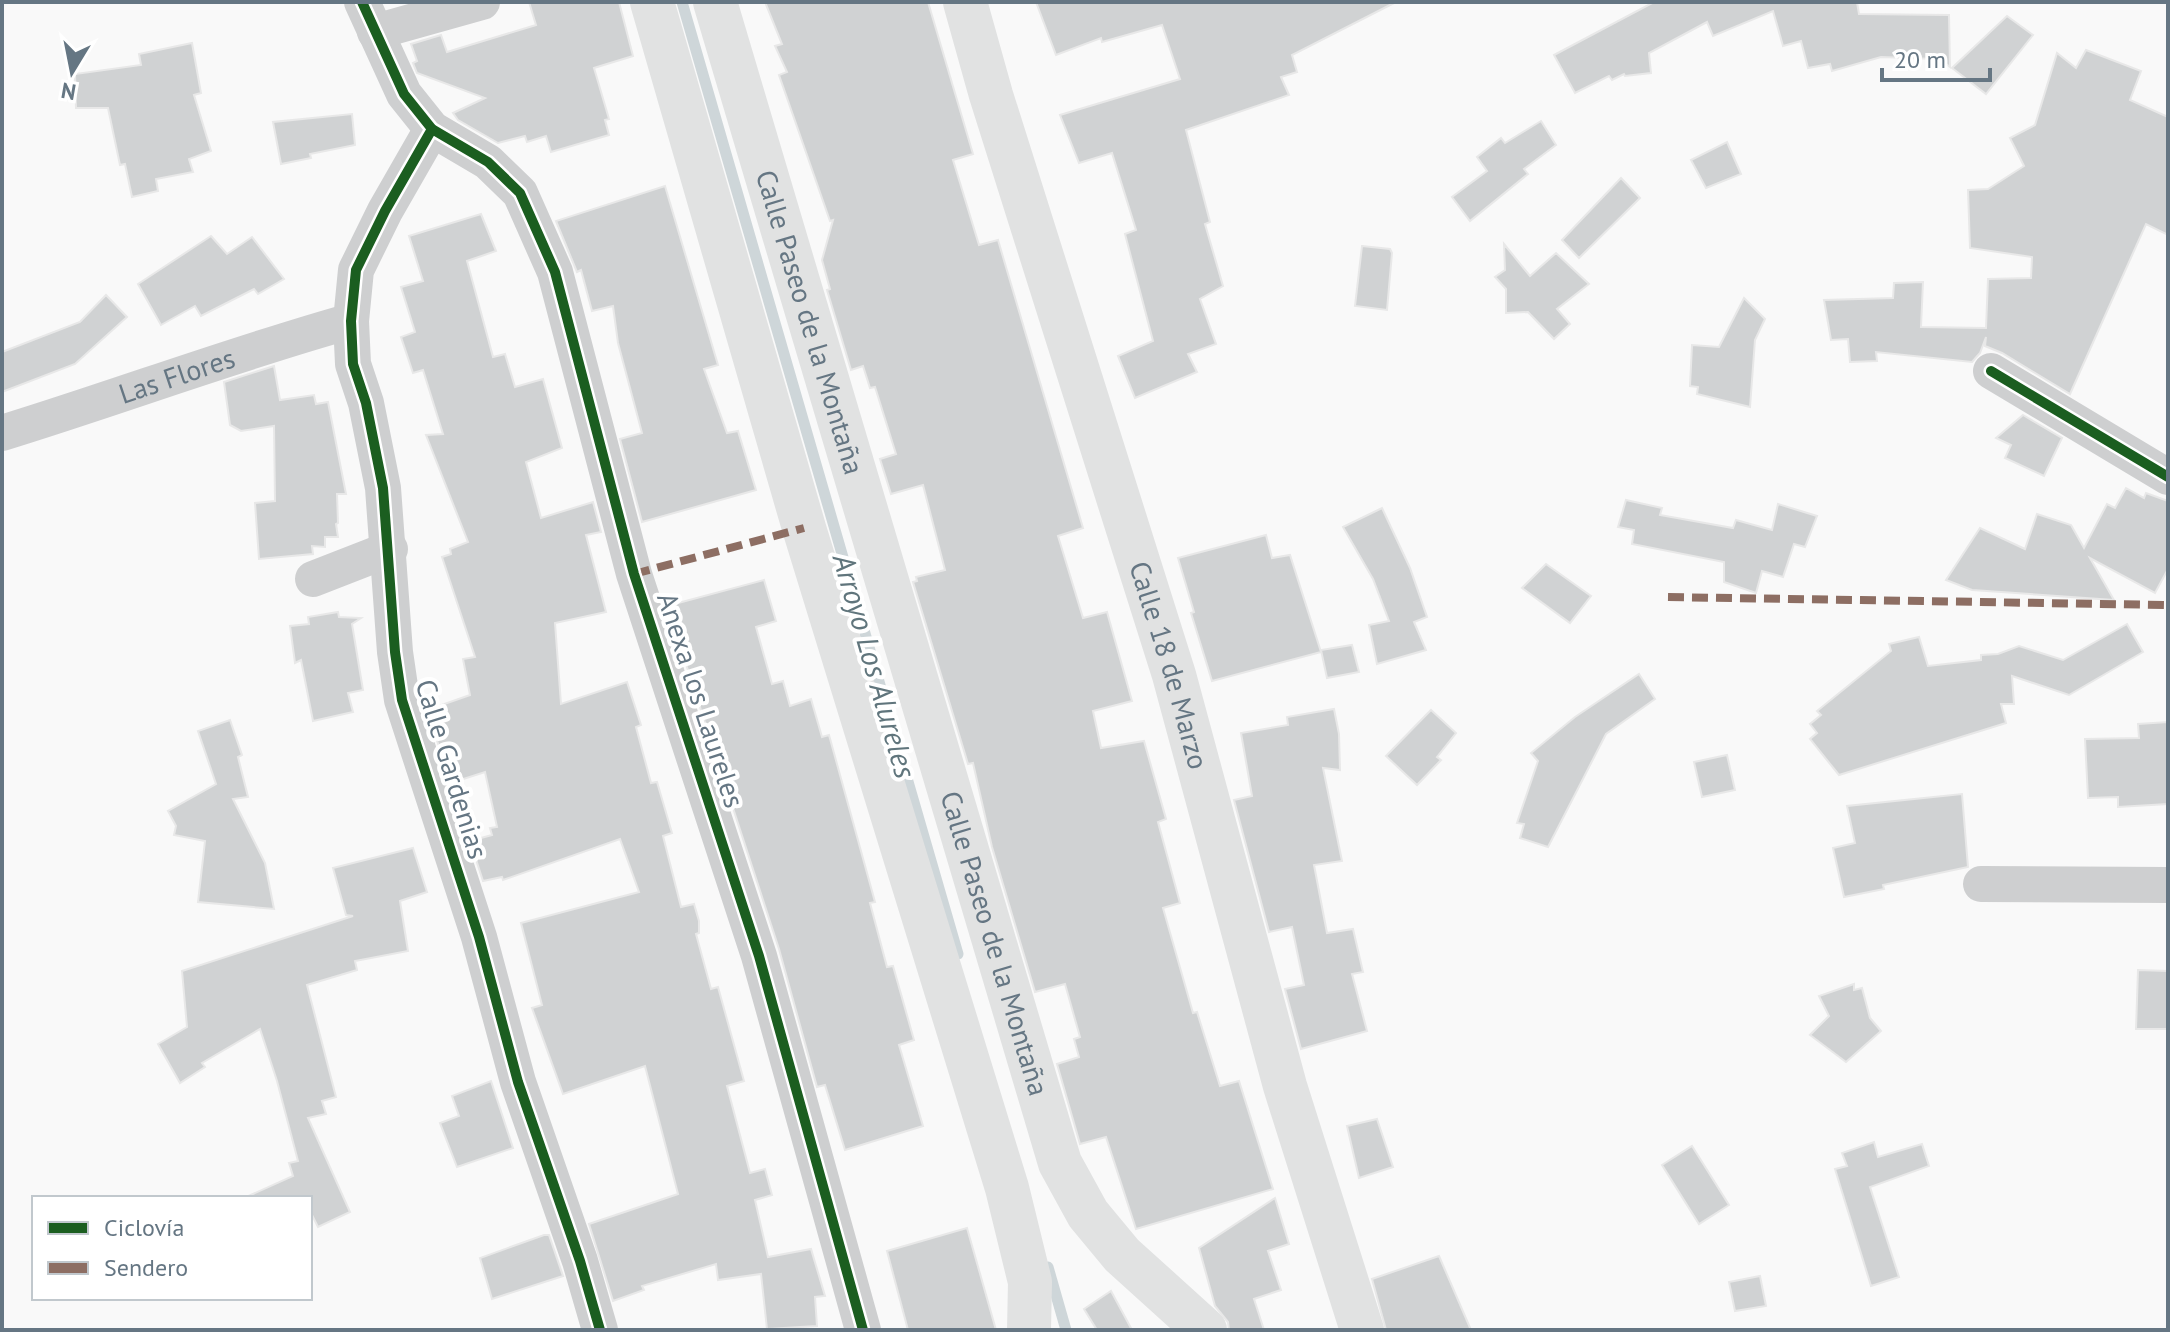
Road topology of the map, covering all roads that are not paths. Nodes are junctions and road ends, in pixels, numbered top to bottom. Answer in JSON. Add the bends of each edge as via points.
{"nodes":[{"id":1,"x":482,"y":2,"type":"edge"},
{"id":2,"x":652,"y":2,"type":"edge"},
{"id":3,"x":715,"y":2,"type":"edge"},
{"id":4,"x":965,"y":2,"type":"edge"},
{"id":5,"x":368,"y":17,"type":"edge"},
{"id":6,"x":432,"y":129,"type":"junction"},
{"id":7,"x":351,"y":321,"type":"junction"},
{"id":8,"x":1991,"y":371,"type":"dead end"},
{"id":9,"x":2,"y":433,"type":"edge"},
{"id":10,"x":2168,"y":477,"type":"edge"},
{"id":11,"x":390,"y":549,"type":"junction"},
{"id":12,"x":313,"y":579,"type":"dead end"},
{"id":13,"x":1981,"y":884,"type":"dead end"},
{"id":14,"x":2168,"y":885,"type":"edge"},
{"id":15,"x":600,"y":1330,"type":"edge"},
{"id":16,"x":863,"y":1330,"type":"edge"},
{"id":17,"x":1029,"y":1330,"type":"edge"},
{"id":18,"x":1205,"y":1330,"type":"edge"},
{"id":19,"x":1362,"y":1330,"type":"edge"}],
"edges":[{"from":1,"to":5,"type":"street"},
{"from":2,"to":17,"type":"main road","name":"Calle Paseo de la Montaña","via":[[804,528],[1007,1188],[1030,1282]]},
{"from":3,"to":18,"type":"main road","name":"Calle Paseo de la Montaña","via":[[1060,1163],[1088,1214],[1122,1255]]},
{"from":4,"to":19,"type":"main road","name":"Calle 18 de Marzo","via":[[1174,675],[1285,1086]]},
{"from":5,"to":6,"type":"street","via":[[404,94]]},
{"from":6,"to":7,"type":"street","name":"Calle Gardenias","via":[[356,270]]},
{"from":6,"to":16,"type":"street","name":"Anexa los Laureles","via":[[488,162],[520,193],[555,272],[634,574],[759,956]]},
{"from":7,"to":9,"type":"street","name":"Las Flores"},
{"from":7,"to":11,"type":"street","name":"Calle Gardenias","via":[[353,364],[376,445]]},
{"from":8,"to":10,"type":"street"},
{"from":11,"to":12,"type":"street"},
{"from":11,"to":15,"type":"street","name":"Calle Gardenias","via":[[402,700]]},
{"from":13,"to":14,"type":"street"}]}
